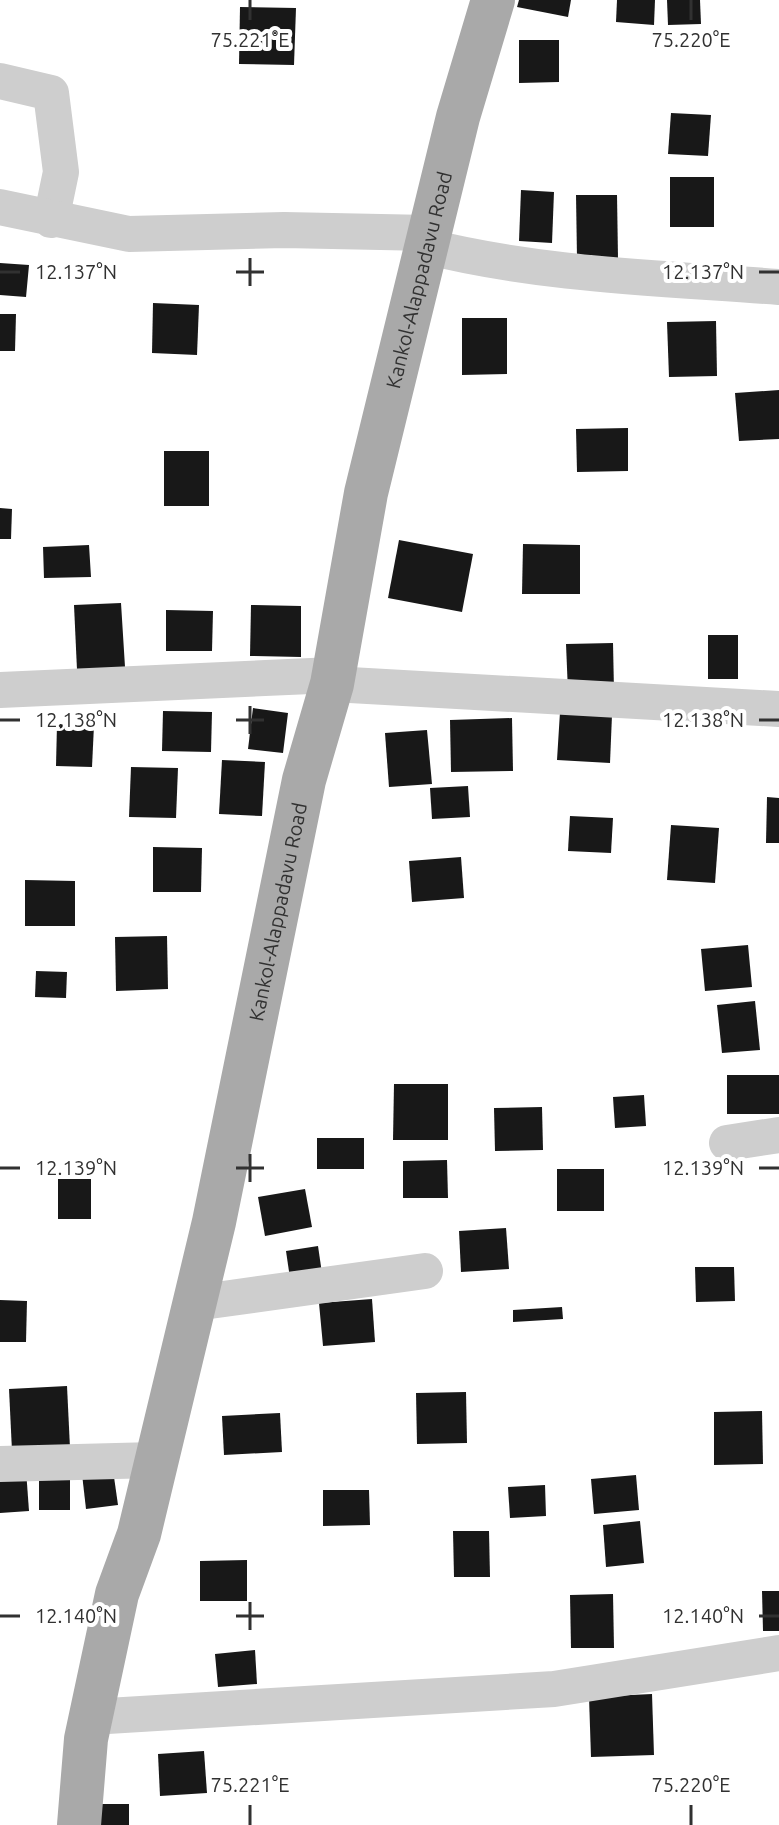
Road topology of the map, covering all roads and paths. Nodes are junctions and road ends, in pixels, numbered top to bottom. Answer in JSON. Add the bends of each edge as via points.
{"nodes":[{"id":1,"x":493,"y":0,"type":"edge"},
{"id":2,"x":0,"y":81,"type":"edge"},
{"id":3,"x":0,"y":207,"type":"edge"},
{"id":4,"x":51,"y":220,"type":"junction"},
{"id":5,"x":427,"y":240,"type":"junction"},
{"id":6,"x":779,"y":287,"type":"edge"},
{"id":7,"x":333,"y":680,"type":"junction"},
{"id":8,"x":0,"y":690,"type":"edge"},
{"id":9,"x":779,"y":709,"type":"edge"},
{"id":10,"x":779,"y":1135,"type":"edge"},
{"id":11,"x":727,"y":1143,"type":"dead end"},
{"id":12,"x":425,"y":1271,"type":"dead end"},
{"id":13,"x":195,"y":1303,"type":"junction"},
{"id":14,"x":155,"y":1460,"type":"junction"},
{"id":15,"x":0,"y":1464,"type":"edge"},
{"id":16,"x":779,"y":1653,"type":"edge"},
{"id":17,"x":91,"y":1717,"type":"junction"},
{"id":18,"x":79,"y":1825,"type":"edge"}],
"edges":[{"from":1,"to":5,"type":"main road","name":"Kankol-Alappadavu Road"},
{"from":2,"to":4,"type":"street","via":[[51,93],[61,172]]},
{"from":3,"to":4,"type":"street"},
{"from":4,"to":5,"type":"street","via":[[129,234],[284,230]]},
{"from":5,"to":6,"type":"street","via":[[472,258]]},
{"from":5,"to":7,"type":"main road","name":"Kankol-Alappadavu Road","via":[[366,493]]},
{"from":7,"to":8,"type":"street"},
{"from":7,"to":9,"type":"street"},
{"from":7,"to":13,"type":"main road","name":"Kankol-Alappadavu Road","via":[[304,780]]},
{"from":10,"to":11,"type":"street"},
{"from":12,"to":13,"type":"street"},
{"from":13,"to":14,"type":"main road","name":"Kankol-Alappadavu Road"},
{"from":14,"to":15,"type":"street"},
{"from":14,"to":17,"type":"main road","name":"Kankol-Alappadavu Road","via":[[139,1534],[117,1594]]},
{"from":16,"to":17,"type":"street","via":[[554,1689]]},
{"from":17,"to":18,"type":"main road","name":"Kankol-Alappadavu Road"}]}
